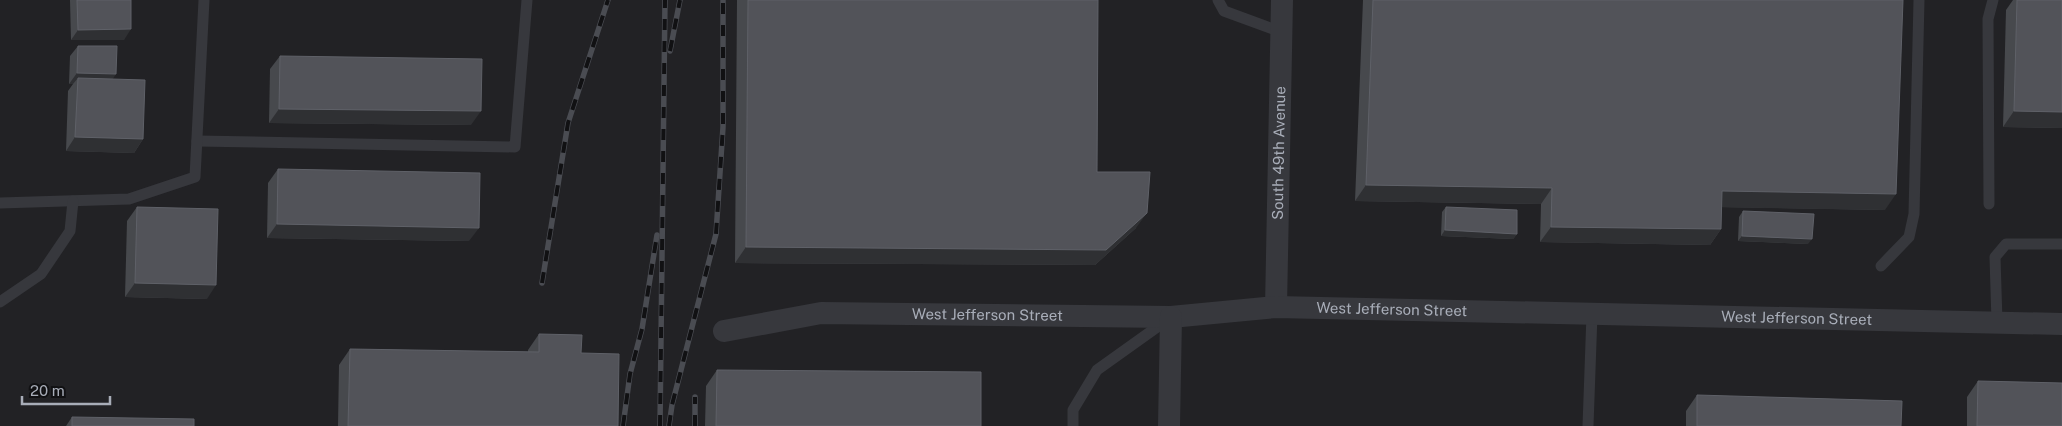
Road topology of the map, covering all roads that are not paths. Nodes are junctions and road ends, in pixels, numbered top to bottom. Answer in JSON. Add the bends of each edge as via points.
{"nodes":[{"id":1,"x":204,"y":0,"type":"edge"},
{"id":2,"x":527,"y":0,"type":"edge"},
{"id":3,"x":1218,"y":0,"type":"edge"},
{"id":4,"x":1282,"y":0,"type":"edge"},
{"id":5,"x":1919,"y":0,"type":"edge"},
{"id":6,"x":1993,"y":0,"type":"edge"},
{"id":7,"x":1281,"y":32,"type":"junction"},
{"id":8,"x":197,"y":141,"type":"junction"},
{"id":9,"x":73,"y":201,"type":"junction"},
{"id":10,"x":0,"y":203,"type":"edge"},
{"id":11,"x":1989,"y":204,"type":"dead end"},
{"id":12,"x":2062,"y":244,"type":"edge"},
{"id":13,"x":1881,"y":266,"type":"dead end"},
{"id":14,"x":0,"y":302,"type":"edge"},
{"id":15,"x":1276,"y":307,"type":"junction"},
{"id":16,"x":1592,"y":314,"type":"junction"},
{"id":17,"x":1171,"y":317,"type":"junction"},
{"id":18,"x":1997,"y":322,"type":"junction"},
{"id":19,"x":2062,"y":324,"type":"edge"},
{"id":20,"x":724,"y":331,"type":"dead end"},
{"id":21,"x":1073,"y":426,"type":"edge"},
{"id":22,"x":1169,"y":426,"type":"edge"},
{"id":23,"x":1588,"y":426,"type":"edge"}],
"edges":[{"from":1,"to":8,"type":"lane"},
{"from":2,"to":8,"type":"lane","via":[[515,147]]},
{"from":3,"to":7,"type":"lane","via":[[1224,11]]},
{"from":4,"to":7,"type":"street","name":"South 49th Avenue"},
{"from":5,"to":13,"type":"lane","via":[[1914,214],[1909,237]]},
{"from":6,"to":11,"type":"lane","via":[[1988,19]]},
{"from":7,"to":15,"type":"street","name":"South 49th Avenue"},
{"from":8,"to":9,"type":"lane","via":[[195,177],[129,199]]},
{"from":9,"to":10,"type":"lane"},
{"from":9,"to":14,"type":"lane","via":[[70,231],[41,274]]},
{"from":12,"to":18,"type":"lane","via":[[2006,244],[1995,257]]},
{"from":15,"to":16,"type":"street","name":"West Jefferson Street"},
{"from":15,"to":17,"type":"street","name":"West Jefferson Street"},
{"from":16,"to":18,"type":"street","name":"West Jefferson Street"},
{"from":16,"to":23,"type":"lane"},
{"from":17,"to":20,"type":"street","name":"West Jefferson Street","via":[[821,313]]},
{"from":17,"to":21,"type":"lane","via":[[1097,370],[1073,410]]},
{"from":17,"to":22,"type":"street"},
{"from":18,"to":19,"type":"street","name":"West Jefferson Street"}]}
